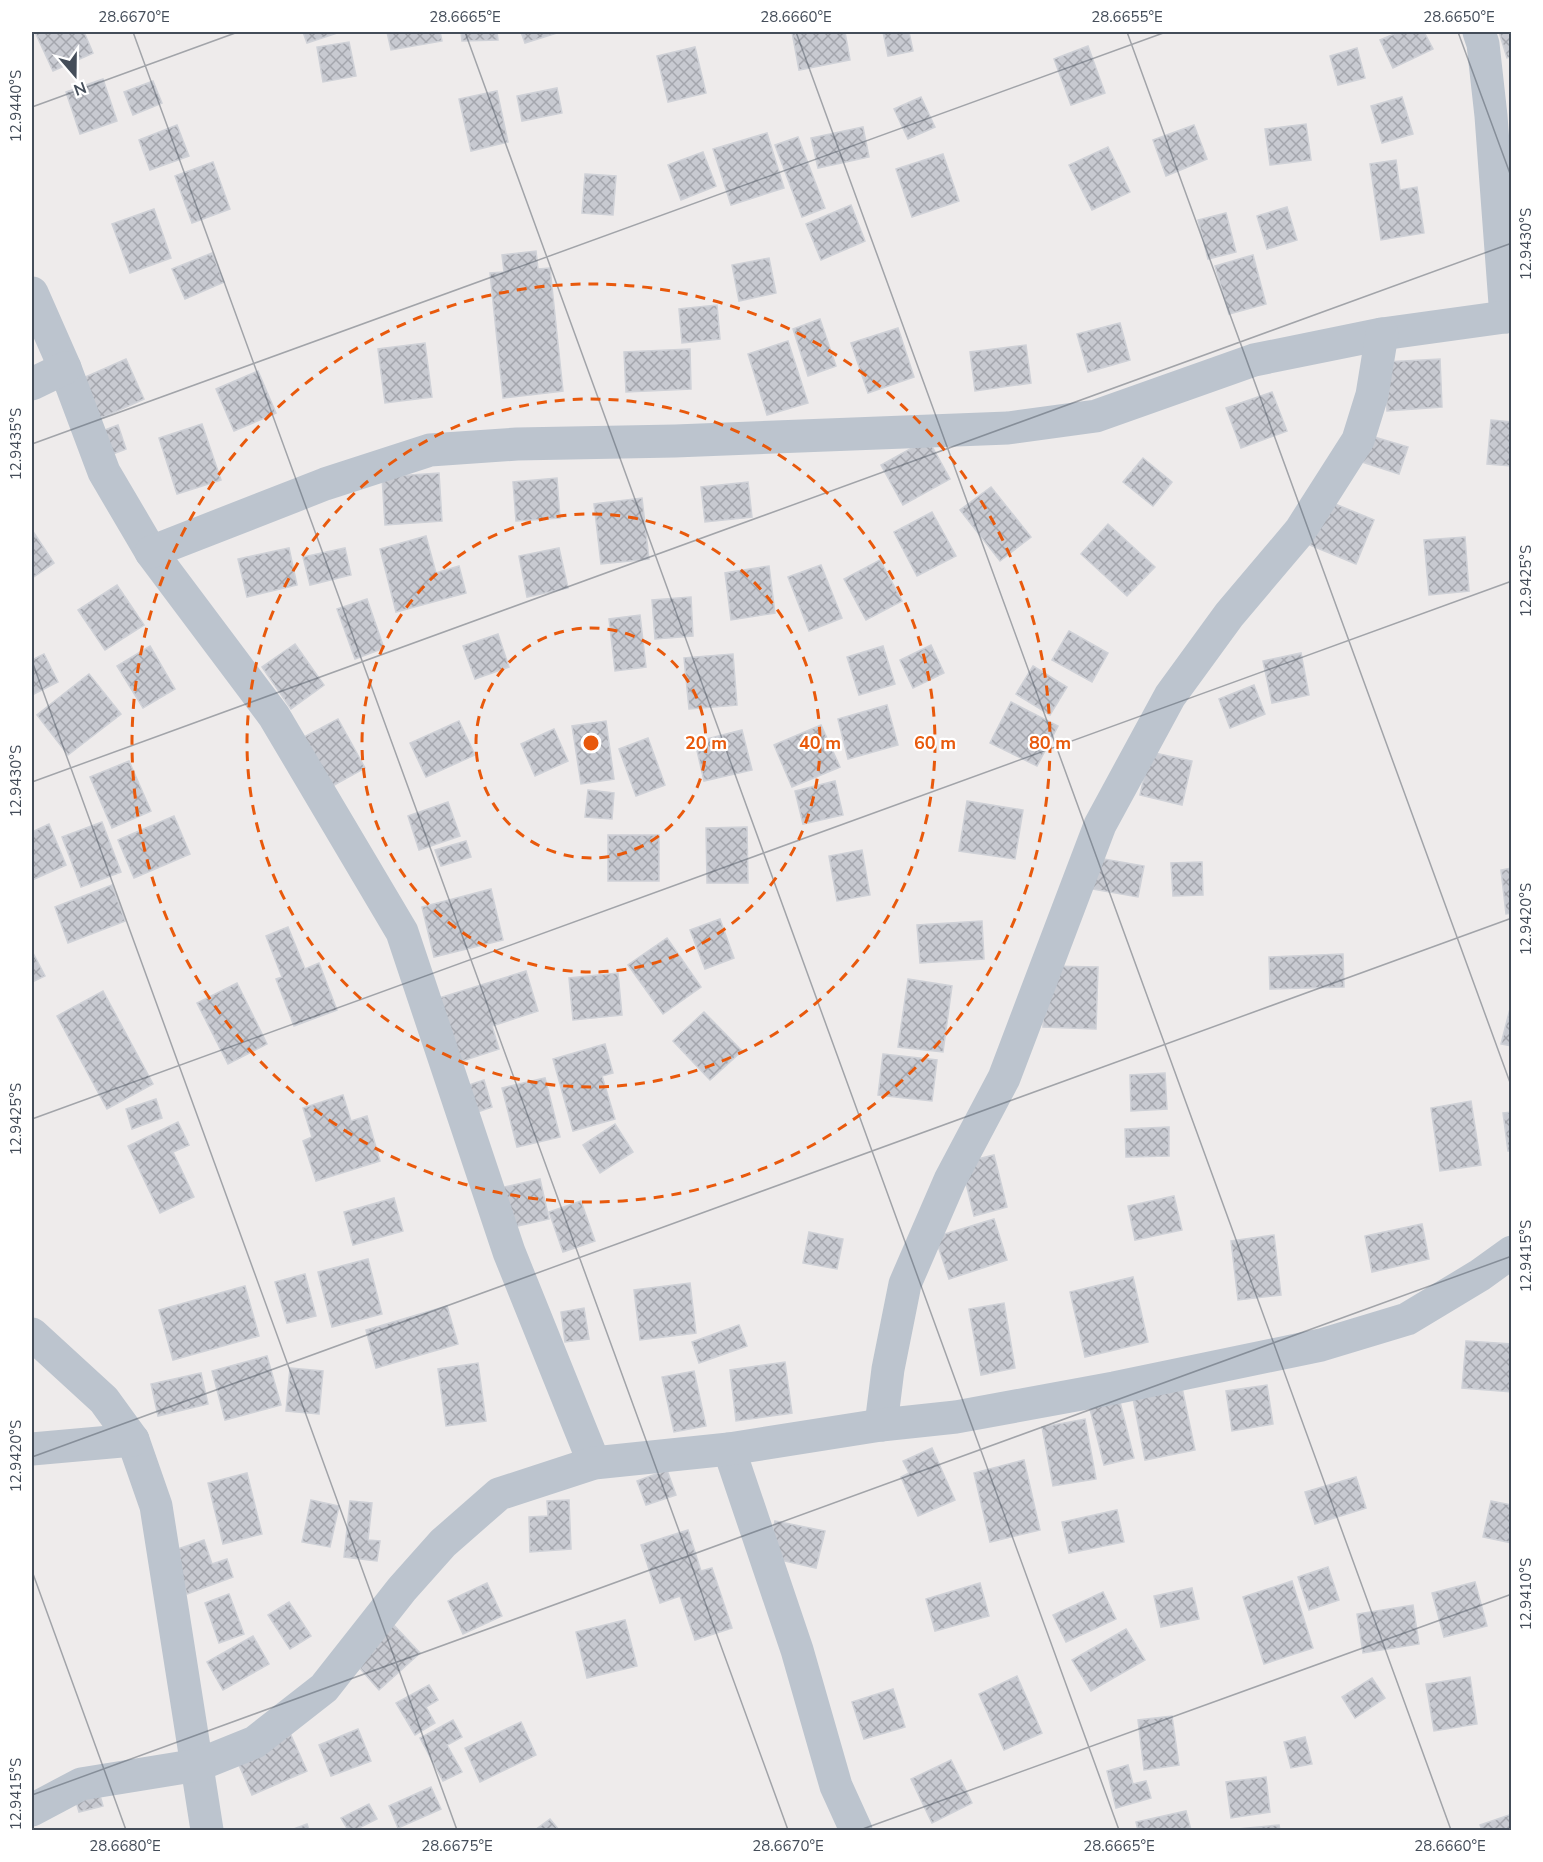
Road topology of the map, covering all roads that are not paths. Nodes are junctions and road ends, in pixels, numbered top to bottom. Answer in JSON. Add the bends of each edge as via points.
{"nodes":[{"id":1,"x":1479,"y":32,"type":"edge"},
{"id":2,"x":32,"y":293,"type":"edge"},
{"id":3,"x":1509,"y":316,"type":"edge"},
{"id":4,"x":1382,"y":334,"type":"junction"},
{"id":5,"x":65,"y":368,"type":"junction"},
{"id":6,"x":32,"y":384,"type":"edge"},
{"id":7,"x":151,"y":552,"type":"junction"},
{"id":8,"x":1512,"y":1252,"type":"edge"},
{"id":9,"x":32,"y":1334,"type":"edge"},
{"id":10,"x":881,"y":1425,"type":"junction"},
{"id":11,"x":133,"y":1440,"type":"junction"},
{"id":12,"x":32,"y":1449,"type":"edge"},
{"id":13,"x":729,"y":1449,"type":"junction"},
{"id":14,"x":594,"y":1463,"type":"junction"},
{"id":15,"x":198,"y":1765,"type":"junction"},
{"id":16,"x":32,"y":1810,"type":"edge"},
{"id":17,"x":207,"y":1830,"type":"edge"},
{"id":18,"x":856,"y":1830,"type":"edge"}],
"edges":[{"from":1,"to":3,"type":"street","via":[[1491,116]]},
{"from":2,"to":5,"type":"street"},
{"from":3,"to":4,"type":"street"},
{"from":4,"to":7,"type":"street","via":[[1254,360],[1096,416],[1008,428],[429,450],[325,484]]},
{"from":4,"to":10,"type":"street","via":[[1372,395],[1358,440],[1300,531],[1229,615],[1170,696],[1100,825],[1004,1078],[950,1180],[905,1284]]},
{"from":5,"to":6,"type":"street"},
{"from":5,"to":7,"type":"street","via":[[104,472]]},
{"from":7,"to":14,"type":"street","via":[[274,717],[402,932],[509,1252]]},
{"from":8,"to":10,"type":"street","via":[[1407,1319],[1321,1345],[956,1418]]},
{"from":9,"to":11,"type":"street","via":[[104,1400]]},
{"from":10,"to":13,"type":"street"},
{"from":11,"to":12,"type":"street"},
{"from":11,"to":15,"type":"street","via":[[156,1506]]},
{"from":13,"to":14,"type":"street"},
{"from":13,"to":18,"type":"street","via":[[797,1650],[836,1786]]},
{"from":14,"to":15,"type":"street","via":[[499,1494],[443,1544],[402,1589],[324,1688],[255,1742]]},
{"from":15,"to":16,"type":"street","via":[[81,1784]]},
{"from":15,"to":17,"type":"street"}]}
